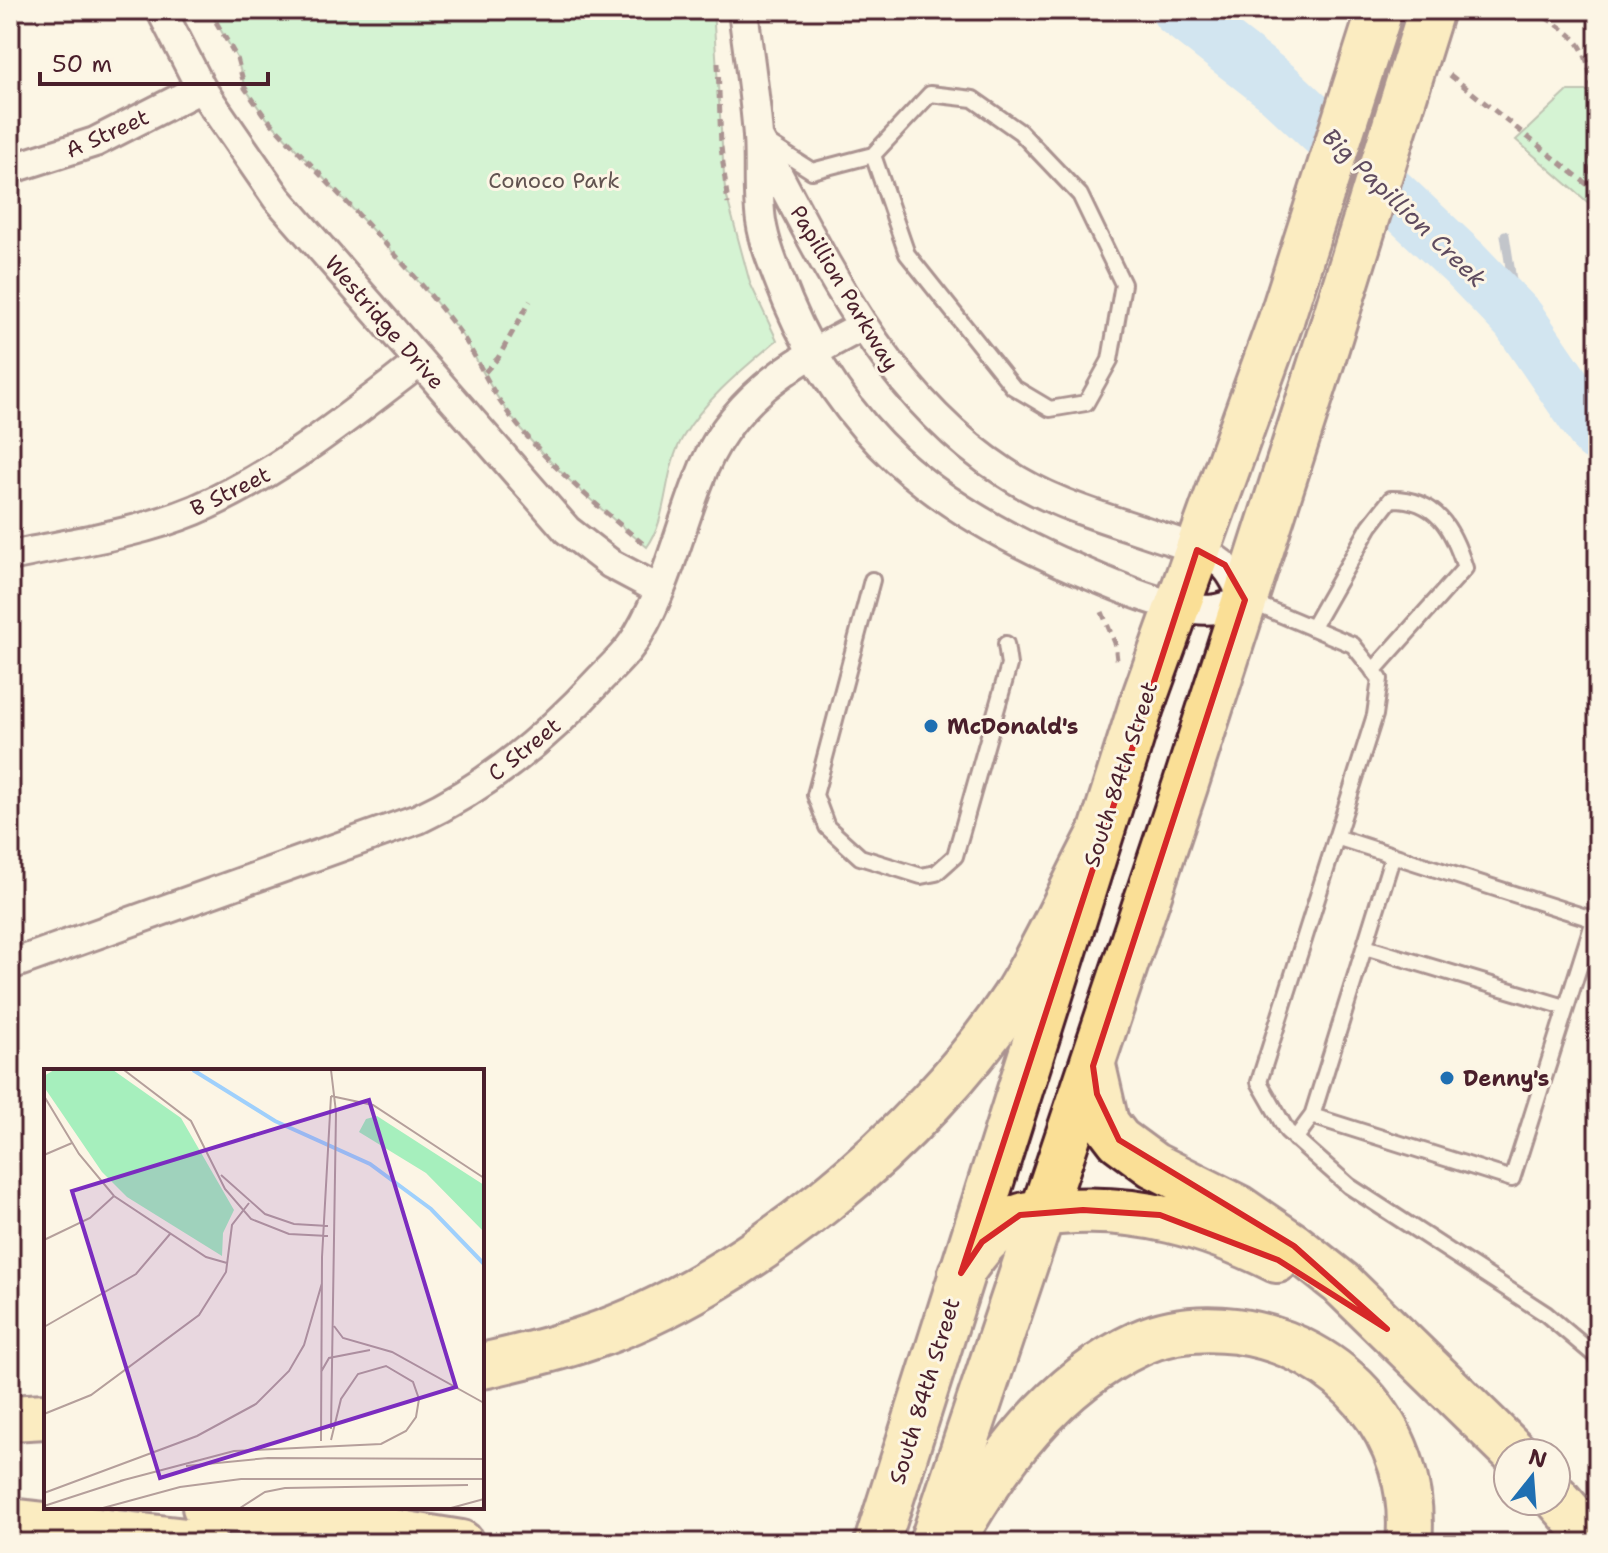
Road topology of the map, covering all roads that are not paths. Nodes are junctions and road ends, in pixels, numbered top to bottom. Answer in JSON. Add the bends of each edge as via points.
{"nodes":[{"id":1,"x":161,"y":10,"type":"edge"},
{"id":2,"x":743,"y":10,"type":"edge"},
{"id":3,"x":1380,"y":10,"type":"edge"},
{"id":4,"x":1431,"y":10,"type":"edge"},
{"id":5,"x":201,"y":88,"type":"junction"},
{"id":6,"x":758,"y":137,"type":"junction"},
{"id":7,"x":873,"y":155,"type":"junction"},
{"id":8,"x":10,"y":169,"type":"edge"},
{"id":9,"x":863,"y":326,"type":"junction"},
{"id":10,"x":809,"y":352,"type":"junction"},
{"id":11,"x":420,"y":362,"type":"junction"},
{"id":12,"x":1197,"y":550,"type":"junction"},
{"id":13,"x":10,"y":556,"type":"edge"},
{"id":14,"x":872,"y":580,"type":"dead end"},
{"id":15,"x":660,"y":590,"type":"junction"},
{"id":16,"x":1245,"y":600,"type":"junction"},
{"id":17,"x":1179,"y":606,"type":"junction"},
{"id":18,"x":1312,"y":628,"type":"junction"},
{"id":19,"x":1006,"y":644,"type":"dead end"},
{"id":20,"x":1373,"y":671,"type":"junction"},
{"id":21,"x":1099,"y":837,"type":"junction"},
{"id":22,"x":1336,"y":837,"type":"junction"},
{"id":23,"x":1393,"y":855,"type":"junction"},
{"id":24,"x":1596,"y":920,"type":"edge"},
{"id":25,"x":1365,"y":947,"type":"junction"},
{"id":26,"x":10,"y":965,"type":"edge"},
{"id":27,"x":1565,"y":1007,"type":"junction"},
{"id":28,"x":1093,"y":1066,"type":"junction"},
{"id":29,"x":1312,"y":1116,"type":"junction"},
{"id":30,"x":1295,"y":1139,"type":"junction"},
{"id":31,"x":1044,"y":1213,"type":"junction"},
{"id":32,"x":961,"y":1273,"type":"junction"},
{"id":33,"x":1387,"y":1329,"type":"junction"},
{"id":34,"x":1598,"y":1358,"type":"edge"},
{"id":35,"x":484,"y":1365,"type":"edge"},
{"id":36,"x":44,"y":1416,"type":"edge"},
{"id":37,"x":10,"y":1418,"type":"edge"},
{"id":38,"x":1498,"y":1437,"type":"edge"},
{"id":39,"x":44,"y":1501,"type":"edge"},
{"id":40,"x":10,"y":1502,"type":"edge"},
{"id":41,"x":225,"y":1509,"type":"edge"},
{"id":42,"x":1572,"y":1515,"type":"edge"},
{"id":43,"x":10,"y":1521,"type":"edge"},
{"id":44,"x":204,"y":1543,"type":"edge"},
{"id":45,"x":461,"y":1543,"type":"edge"},
{"id":46,"x":877,"y":1543,"type":"edge"},
{"id":47,"x":932,"y":1543,"type":"edge"},
{"id":48,"x":951,"y":1543,"type":"edge"},
{"id":49,"x":1409,"y":1543,"type":"edge"},
{"id":50,"x":1596,"y":1543,"type":"edge"}],
"edges":[{"from":1,"to":5,"type":"street","name":"Westridge Drive"},
{"from":2,"to":6,"type":"street","name":"Papillion Parkway"},
{"from":3,"to":12,"type":"main road","name":"South 84th Street","bridge":true,"via":[[1282,317]]},
{"from":4,"to":16,"type":"main road","bridge":true},
{"from":5,"to":8,"type":"street","name":"A Street","via":[[95,142]]},
{"from":5,"to":11,"type":"street","name":"Westridge Drive","via":[[277,198]]},
{"from":6,"to":7,"type":"lane","via":[[812,171]]},
{"from":6,"to":9,"type":"street","name":"Papillion Parkway"},
{"from":6,"to":10,"type":"street","name":"Papillion Parkway","via":[[761,222]]},
{"from":7,"to":7,"type":"lane","via":[[907,254],[1013,387],[1050,409],[1086,403],[1110,360],[1123,284],[1080,195],[1020,132],[973,99],[930,94]]},
{"from":9,"to":10,"type":"street","name":"C Street"},
{"from":9,"to":12,"type":"street","name":"Papillion Parkway","via":[[887,364],[922,403],[1003,472],[1053,500]]},
{"from":10,"to":15,"type":"street","name":"C Street","via":[[765,384],[722,432],[698,480]]},
{"from":10,"to":17,"type":"street","name":"Papillion Parkway","via":[[846,407],[889,454],[943,498],[1013,541]]},
{"from":11,"to":13,"type":"street","name":"B Street","via":[[315,443],[207,504],[116,533]]},
{"from":11,"to":15,"type":"street","name":"Westridge Drive","via":[[567,530],[611,564]]},
{"from":12,"to":16,"type":"street","name":"Papillion Parkway","via":[[1225,565]]},
{"from":12,"to":17,"type":"main road","name":"South 84th Street"},
{"from":14,"to":19,"type":"lane","via":[[815,795],[827,827],[860,857],[921,876],[936,873],[955,856],[1009,665]]},
{"from":15,"to":26,"type":"street","name":"C Street","via":[[639,634],[576,705],[509,765],[445,806]]},
{"from":16,"to":17,"type":"street","name":"Papillion Parkway","via":[[1214,610]]},
{"from":16,"to":18,"type":"lane"},
{"from":16,"to":28,"type":"main road"},
{"from":17,"to":21,"type":"main road","name":"South 84th Street"},
{"from":18,"to":20,"type":"lane","via":[[1353,645]]},
{"from":18,"to":20,"type":"lane","via":[[1391,499],[1411,499],[1444,519],[1465,568]]},
{"from":20,"to":22,"type":"lane","via":[[1380,679],[1375,715]]},
{"from":21,"to":32,"type":"main road","name":"South 84th Street"},
{"from":21,"to":35,"type":"main road","via":[[1015,996],[978,1048],[920,1115],[859,1172],[790,1228],[669,1301],[590,1337]]},
{"from":22,"to":23,"type":"lane"},
{"from":22,"to":30,"type":"lane","via":[[1259,1082]]},
{"from":23,"to":24,"type":"lane"},
{"from":23,"to":25,"type":"lane"},
{"from":24,"to":27,"type":"lane"},
{"from":25,"to":27,"type":"lane"},
{"from":25,"to":29,"type":"lane"},
{"from":27,"to":29,"type":"lane","via":[[1512,1179]]},
{"from":28,"to":31,"type":"main road"},
{"from":28,"to":33,"type":"main road","via":[[1106,1123],[1119,1140],[1294,1246]]},
{"from":29,"to":30,"type":"lane"},
{"from":30,"to":34,"type":"lane","via":[[1349,1186],[1546,1314]]},
{"from":31,"to":32,"type":"main road","via":[[1020,1215],[1002,1226],[982,1242]]},
{"from":31,"to":33,"type":"main road","via":[[1122,1211],[1206,1228],[1278,1260]]},
{"from":31,"to":47,"type":"main road"},
{"from":32,"to":46,"type":"main road","name":"South 84th Street"},
{"from":33,"to":38,"type":"main road"},
{"from":36,"to":37,"type":"main road"},
{"from":39,"to":40,"type":"main road"},
{"from":41,"to":45,"type":"main road"},
{"from":42,"to":50,"type":"main road"},
{"from":43,"to":44,"type":"main road"},
{"from":48,"to":49,"type":"main road","via":[[1020,1439],[1073,1385],[1143,1342],[1179,1330],[1218,1329],[1291,1344],[1329,1365],[1359,1392],[1402,1464],[1412,1512]]}]}
